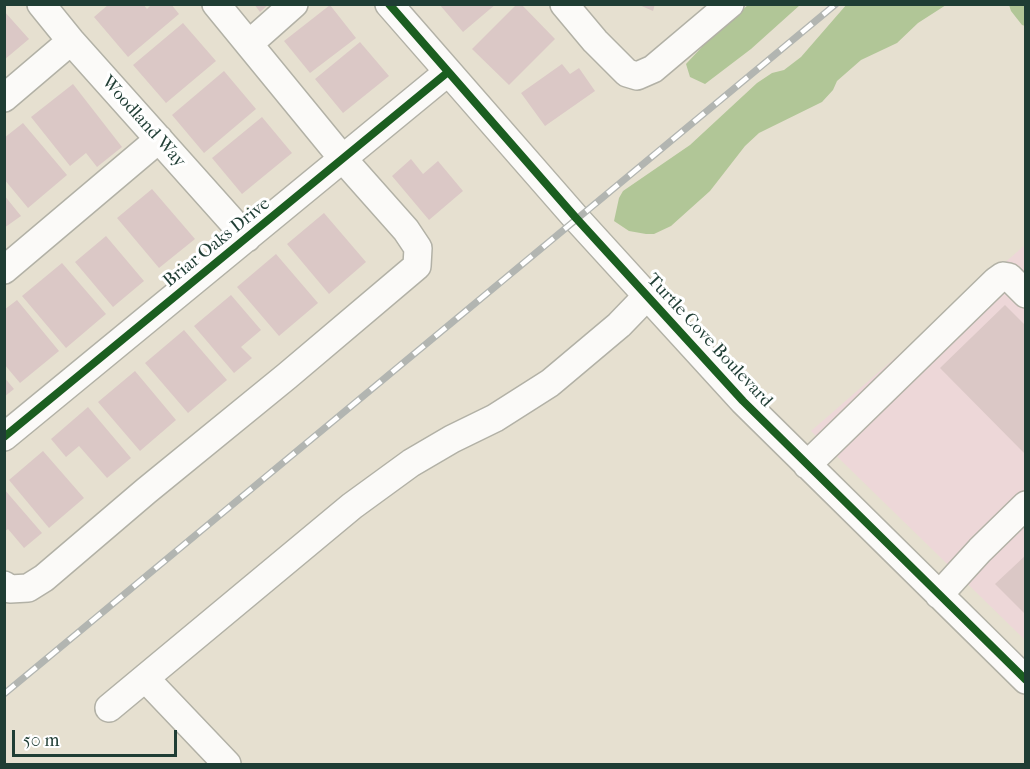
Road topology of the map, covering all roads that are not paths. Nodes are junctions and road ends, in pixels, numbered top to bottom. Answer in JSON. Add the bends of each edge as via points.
{"nodes":[{"id":1,"x":41,"y":4,"type":"edge"},
{"id":2,"x":216,"y":4,"type":"edge"},
{"id":3,"x":294,"y":4,"type":"edge"},
{"id":4,"x":389,"y":4,"type":"edge"},
{"id":5,"x":564,"y":4,"type":"edge"},
{"id":6,"x":730,"y":4,"type":"edge"},
{"id":7,"x":71,"y":40,"type":"junction"},
{"id":8,"x":250,"y":44,"type":"junction"},
{"id":9,"x":448,"y":72,"type":"junction"},
{"id":10,"x":4,"y":98,"type":"edge"},
{"id":11,"x":159,"y":139,"type":"junction"},
{"id":12,"x":342,"y":159,"type":"junction"},
{"id":13,"x":247,"y":238,"type":"junction"},
{"id":14,"x":4,"y":270,"type":"edge"},
{"id":15,"x":1026,"y":294,"type":"edge"},
{"id":16,"x":647,"y":296,"type":"junction"},
{"id":17,"x":4,"y":437,"type":"edge"},
{"id":18,"x":807,"y":465,"type":"junction"},
{"id":19,"x":1026,"y":506,"type":"edge"},
{"id":20,"x":4,"y":585,"type":"edge"},
{"id":21,"x":939,"y":595,"type":"junction"},
{"id":22,"x":146,"y":678,"type":"junction"},
{"id":23,"x":1026,"y":680,"type":"edge"},
{"id":24,"x":109,"y":708,"type":"dead end"},
{"id":25,"x":227,"y":765,"type":"edge"}],
"edges":[{"from":1,"to":7,"type":"street","name":"Woodland Way"},
{"from":2,"to":8,"type":"street"},
{"from":3,"to":8,"type":"street"},
{"from":4,"to":9,"type":"street","name":"Turtle Cove Boulevard"},
{"from":5,"to":6,"type":"street","via":[[627,73],[637,76],[653,69]]},
{"from":7,"to":10,"type":"street"},
{"from":7,"to":11,"type":"street","name":"Woodland Way"},
{"from":8,"to":12,"type":"street"},
{"from":9,"to":12,"type":"street","name":"Briar Oaks Drive"},
{"from":9,"to":16,"type":"street","name":"Turtle Cove Boulevard"},
{"from":11,"to":13,"type":"street","name":"Woodland Way"},
{"from":11,"to":14,"type":"street"},
{"from":12,"to":13,"type":"street","name":"Briar Oaks Drive"},
{"from":12,"to":20,"type":"street","via":[[418,248],[417,266],[44,578],[28,588],[10,589]]},
{"from":13,"to":17,"type":"street","name":"Briar Oaks Drive"},
{"from":15,"to":18,"type":"street","via":[[1009,277],[996,281]]},
{"from":16,"to":18,"type":"street","name":"Turtle Cove Boulevard","via":[[742,401]]},
{"from":16,"to":22,"type":"street","via":[[550,383],[411,463],[352,506]]},
{"from":18,"to":21,"type":"street","name":"Turtle Cove Boulevard"},
{"from":19,"to":21,"type":"street"},
{"from":21,"to":23,"type":"street","name":"Turtle Cove Boulevard"},
{"from":22,"to":24,"type":"street"},
{"from":22,"to":25,"type":"street"}]}
